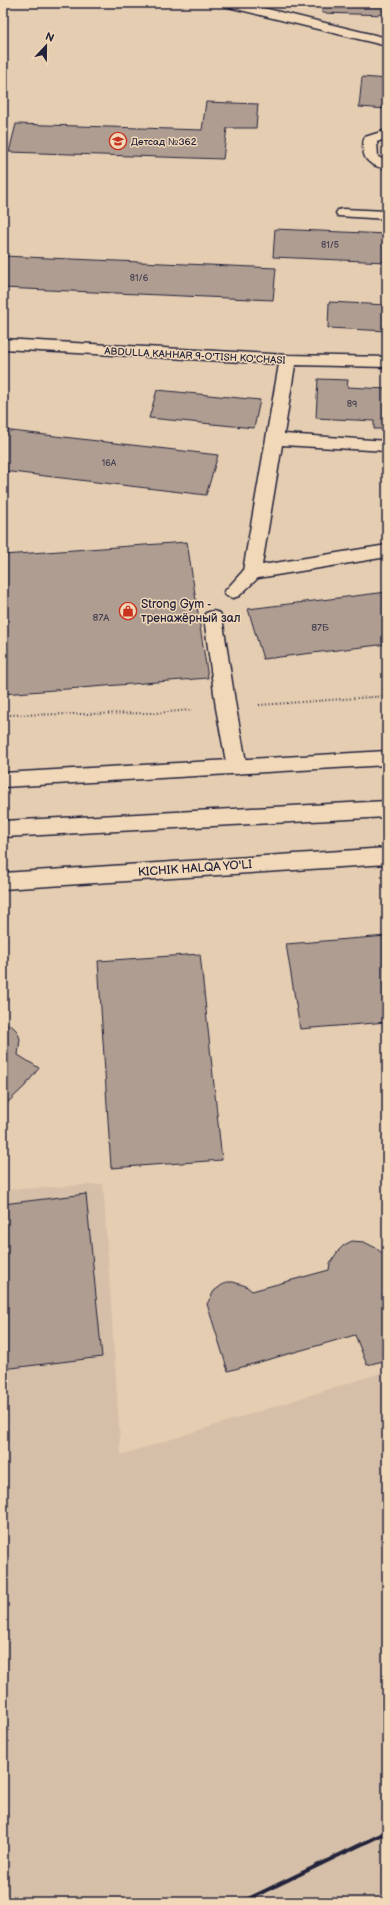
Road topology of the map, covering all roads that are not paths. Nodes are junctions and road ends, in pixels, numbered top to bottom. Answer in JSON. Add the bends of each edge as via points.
{"nodes":[{"id":1,"x":228,"y":3,"type":"edge"},
{"id":2,"x":387,"y":42,"type":"edge"},
{"id":3,"x":387,"y":134,"type":"edge"},
{"id":4,"x":387,"y":165,"type":"edge"},
{"id":5,"x":343,"y":213,"type":"dead end"},
{"id":6,"x":387,"y":215,"type":"edge"},
{"id":7,"x":3,"y":344,"type":"edge"},
{"id":8,"x":288,"y":360,"type":"junction"},
{"id":9,"x":387,"y":362,"type":"edge"},
{"id":10,"x":275,"y":439,"type":"junction"},
{"id":11,"x":387,"y":446,"type":"edge"},
{"id":12,"x":387,"y":551,"type":"edge"},
{"id":13,"x":252,"y":573,"type":"junction"},
{"id":14,"x":233,"y":592,"type":"dead end"},
{"id":15,"x":213,"y":617,"type":"dead end"},
{"id":16,"x":387,"y":758,"type":"edge"},
{"id":17,"x":237,"y":767,"type":"junction"},
{"id":18,"x":3,"y":771,"type":"edge"},
{"id":19,"x":49,"y":777,"type":"junction"},
{"id":20,"x":3,"y":780,"type":"edge"},
{"id":21,"x":387,"y":809,"type":"edge"},
{"id":22,"x":3,"y":829,"type":"edge"},
{"id":23,"x":387,"y":856,"type":"edge"},
{"id":24,"x":3,"y":881,"type":"edge"}],
"edges":[{"from":1,"to":2,"type":"main road"},
{"from":3,"to":4,"type":"main road","via":[[375,136],[370,140],[372,159]]},
{"from":5,"to":6,"type":"main road"},
{"from":7,"to":8,"type":"main road","name":"ABDULLA KAHHAR 9-O'TISH KO'CHASI"},
{"from":8,"to":9,"type":"main road","name":"ABDULLA KAHHAR 9-O'TISH KO'CHASI"},
{"from":8,"to":10,"type":"main road"},
{"from":10,"to":11,"type":"main road"},
{"from":10,"to":13,"type":"main road"},
{"from":12,"to":13,"type":"main road"},
{"from":13,"to":14,"type":"main road"},
{"from":15,"to":17,"type":"main road"},
{"from":16,"to":17,"type":"main road"},
{"from":17,"to":19,"type":"main road"},
{"from":18,"to":19,"type":"main road"},
{"from":19,"to":20,"type":"main road"},
{"from":21,"to":22,"type":"main road"},
{"from":23,"to":24,"type":"main road","name":"KICHIK HALQA YO'LI"}]}
